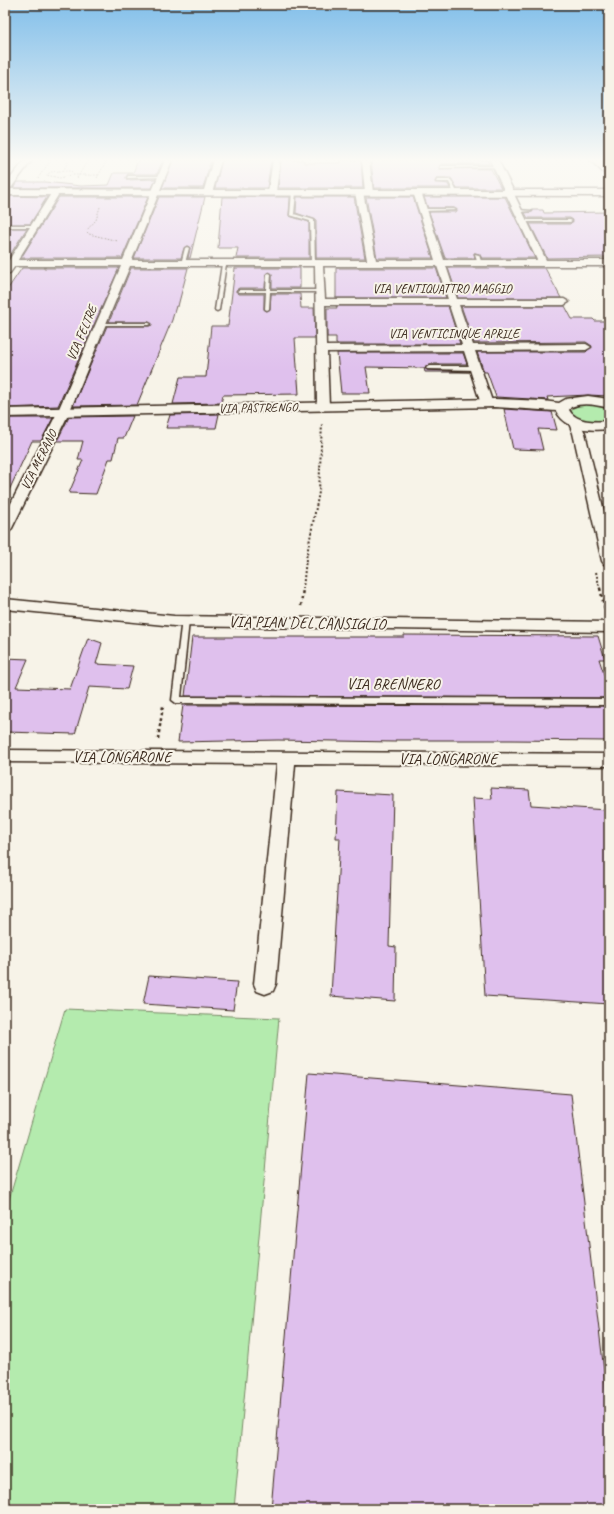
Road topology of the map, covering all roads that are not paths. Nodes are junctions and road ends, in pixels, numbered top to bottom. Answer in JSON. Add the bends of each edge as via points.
{"nodes":[{"id":1,"x":31,"y":231,"type":"edge"},
{"id":2,"x":139,"y":231,"type":"edge"},
{"id":3,"x":313,"y":231,"type":"edge"},
{"id":4,"x":368,"y":231,"type":"edge"},
{"id":5,"x":430,"y":231,"type":"edge"},
{"id":6,"x":528,"y":231,"type":"edge"},
{"id":7,"x":187,"y":248,"type":"dead end"},
{"id":8,"x":609,"y":262,"type":"edge"},
{"id":9,"x":8,"y":263,"type":"edge"},
{"id":10,"x":372,"y":263,"type":"junction"},
{"id":11,"x":441,"y":263,"type":"junction"},
{"id":12,"x":543,"y":263,"type":"junction"},
{"id":13,"x":126,"y":264,"type":"junction"},
{"id":14,"x":183,"y":264,"type":"junction"},
{"id":15,"x":224,"y":264,"type":"junction"},
{"id":16,"x":316,"y":264,"type":"junction"},
{"id":17,"x":5,"y":273,"type":"edge"},
{"id":18,"x":269,"y":274,"type":"dead end"},
{"id":19,"x":239,"y":291,"type":"dead end"},
{"id":20,"x":269,"y":291,"type":"junction"},
{"id":21,"x":320,"y":291,"type":"junction"},
{"id":22,"x":320,"y":302,"type":"junction"},
{"id":23,"x":564,"y":302,"type":"dead end"},
{"id":24,"x":453,"y":303,"type":"junction"},
{"id":25,"x":267,"y":309,"type":"dead end"},
{"id":26,"x":217,"y":310,"type":"dead end"},
{"id":27,"x":100,"y":324,"type":"junction"},
{"id":28,"x":150,"y":324,"type":"dead end"},
{"id":29,"x":586,"y":347,"type":"dead end"},
{"id":30,"x":468,"y":348,"type":"junction"},
{"id":31,"x":321,"y":349,"type":"junction"},
{"id":32,"x":429,"y":368,"type":"dead end"},
{"id":33,"x":475,"y":368,"type":"junction"},
{"id":34,"x":606,"y":402,"type":"edge"},
{"id":35,"x":487,"y":404,"type":"junction"},
{"id":36,"x":568,"y":404,"type":"junction"},
{"id":37,"x":323,"y":406,"type":"junction"},
{"id":38,"x":63,"y":412,"type":"junction"},
{"id":39,"x":5,"y":414,"type":"edge"},
{"id":40,"x":607,"y":425,"type":"edge"},
{"id":41,"x":576,"y":427,"type":"junction"},
{"id":42,"x":5,"y":528,"type":"edge"},
{"id":43,"x":609,"y":561,"type":"edge"},
{"id":44,"x":5,"y":604,"type":"edge"},
{"id":45,"x":185,"y":621,"type":"junction"},
{"id":46,"x":609,"y":627,"type":"edge"},
{"id":47,"x":609,"y":702,"type":"edge"},
{"id":48,"x":5,"y":756,"type":"edge"},
{"id":49,"x":287,"y":758,"type":"junction"},
{"id":50,"x":609,"y":760,"type":"edge"},
{"id":51,"x":266,"y":984,"type":"dead end"}],
"edges":[{"from":1,"to":9,"type":"street"},
{"from":2,"to":13,"type":"street","name":"VIA FELTRE"},
{"from":3,"to":16,"type":"lane"},
{"from":4,"to":10,"type":"street"},
{"from":5,"to":11,"type":"street"},
{"from":6,"to":12,"type":"street"},
{"from":7,"to":14,"type":"lane"},
{"from":8,"to":12,"type":"street"},
{"from":9,"to":13,"type":"street"},
{"from":9,"to":17,"type":"street"},
{"from":10,"to":11,"type":"street"},
{"from":10,"to":16,"type":"street"},
{"from":11,"to":12,"type":"street","via":[[478,259]]},
{"from":11,"to":24,"type":"street"},
{"from":13,"to":14,"type":"street"},
{"from":13,"to":27,"type":"street","name":"VIA FELTRE"},
{"from":14,"to":15,"type":"street"},
{"from":15,"to":16,"type":"street"},
{"from":15,"to":26,"type":"lane"},
{"from":16,"to":21,"type":"street"},
{"from":18,"to":20,"type":"lane"},
{"from":19,"to":20,"type":"lane"},
{"from":20,"to":21,"type":"lane"},
{"from":20,"to":25,"type":"lane"},
{"from":21,"to":22,"type":"street"},
{"from":22,"to":24,"type":"street","name":"VIA VENTIQUATTRO MAGGIO"},
{"from":22,"to":31,"type":"street"},
{"from":23,"to":24,"type":"street","name":"VIA VENTIQUATTRO MAGGIO"},
{"from":24,"to":30,"type":"street"},
{"from":27,"to":28,"type":"lane"},
{"from":27,"to":38,"type":"street","name":"VIA FELTRE"},
{"from":29,"to":30,"type":"street","name":"VIA VENTICINQUE APRILE"},
{"from":30,"to":31,"type":"street","name":"VIA VENTICINQUE APRILE"},
{"from":30,"to":33,"type":"street"},
{"from":31,"to":37,"type":"street"},
{"from":32,"to":33,"type":"lane"},
{"from":33,"to":35,"type":"street"},
{"from":34,"to":36,"type":"street","name":"VIA PASTRENGO"},
{"from":35,"to":36,"type":"street","name":"VIA PASTRENGO"},
{"from":35,"to":37,"type":"street","name":"VIA PASTRENGO"},
{"from":36,"to":41,"type":"street","via":[[563,413]]},
{"from":37,"to":38,"type":"street","name":"VIA PASTRENGO"},
{"from":38,"to":39,"type":"street","name":"VIA PASTRENGO"},
{"from":38,"to":42,"type":"street","name":"VIA MERANO"},
{"from":40,"to":41,"type":"street"},
{"from":41,"to":43,"type":"street"},
{"from":44,"to":45,"type":"street","name":"VIA PIAN DEL CANSIGLIO"},
{"from":45,"to":46,"type":"street","name":"VIA PIAN DEL CANSIGLIO"},
{"from":45,"to":47,"type":"lane","name":"VIA BRENNERO","via":[[176,700]]},
{"from":48,"to":49,"type":"street","name":"VIA LONGARONE"},
{"from":49,"to":50,"type":"street","name":"VIA LONGARONE"},
{"from":49,"to":51,"type":"street"}]}
